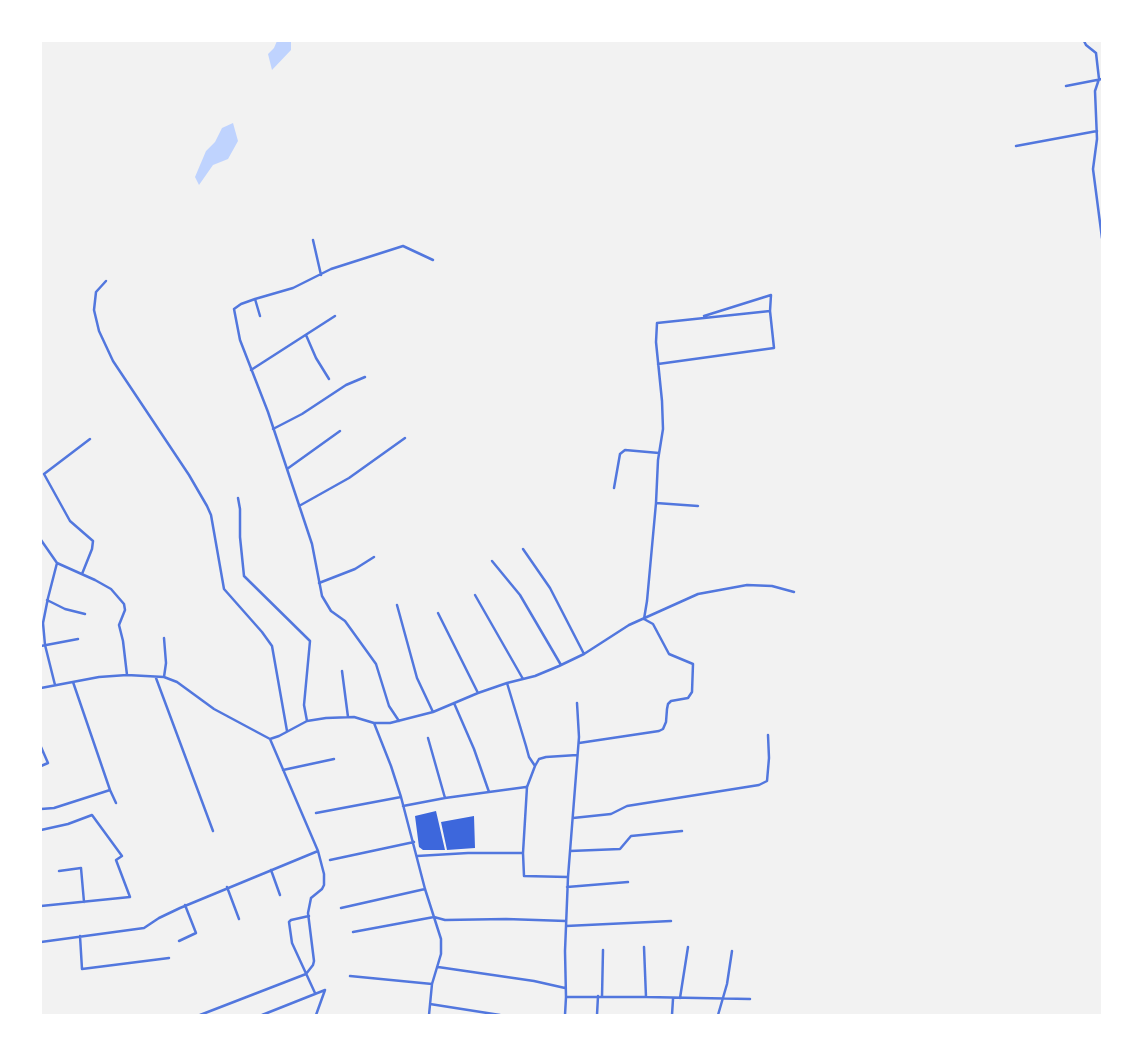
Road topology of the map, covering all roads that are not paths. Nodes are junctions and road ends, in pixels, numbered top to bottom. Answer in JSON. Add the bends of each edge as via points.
{"nodes":[{"id":1,"x":1084,"y":41,"type":"edge"},
{"id":2,"x":1101,"y":79,"type":"edge"},
{"id":3,"x":1066,"y":86,"type":"dead end"},
{"id":4,"x":1102,"y":104,"type":"edge"},
{"id":5,"x":1096,"y":105,"type":"junction"},
{"id":6,"x":1097,"y":131,"type":"junction"},
{"id":7,"x":1016,"y":146,"type":"dead end"},
{"id":8,"x":1102,"y":238,"type":"edge"},
{"id":9,"x":313,"y":240,"type":"dead end"},
{"id":10,"x":433,"y":260,"type":"dead end"},
{"id":11,"x":321,"y":275,"type":"junction"},
{"id":12,"x":106,"y":281,"type":"dead end"},
{"id":13,"x":255,"y":299,"type":"junction"},
{"id":14,"x":770,"y":311,"type":"junction"},
{"id":15,"x":260,"y":316,"type":"dead end"},
{"id":16,"x":335,"y":316,"type":"dead end"},
{"id":17,"x":699,"y":318,"type":"junction"},
{"id":18,"x":306,"y":335,"type":"junction"},
{"id":19,"x":658,"y":364,"type":"junction"},
{"id":20,"x":251,"y":370,"type":"junction"},
{"id":21,"x":365,"y":377,"type":"dead end"},
{"id":22,"x":329,"y":379,"type":"dead end"},
{"id":23,"x":273,"y":429,"type":"junction"},
{"id":24,"x":340,"y":431,"type":"dead end"},
{"id":25,"x":405,"y":438,"type":"dead end"},
{"id":26,"x":90,"y":439,"type":"dead end"},
{"id":27,"x":659,"y":453,"type":"junction"},
{"id":28,"x":287,"y":469,"type":"junction"},
{"id":29,"x":614,"y":488,"type":"dead end"},
{"id":30,"x":238,"y":498,"type":"dead end"},
{"id":31,"x":656,"y":503,"type":"junction"},
{"id":32,"x":299,"y":506,"type":"junction"},
{"id":33,"x":698,"y":506,"type":"dead end"},
{"id":34,"x":41,"y":540,"type":"edge"},
{"id":35,"x":522,"y":549,"type":"dead end"},
{"id":36,"x":374,"y":557,"type":"dead end"},
{"id":37,"x":492,"y":561,"type":"dead end"},
{"id":38,"x":57,"y":563,"type":"junction"},
{"id":39,"x":82,"y":574,"type":"junction"},
{"id":40,"x":320,"y":583,"type":"junction"},
{"id":41,"x":794,"y":592,"type":"dead end"},
{"id":42,"x":475,"y":595,"type":"dead end"},
{"id":43,"x":47,"y":600,"type":"junction"},
{"id":44,"x":397,"y":604,"type":"dead end"},
{"id":45,"x":438,"y":613,"type":"dead end"},
{"id":46,"x":84,"y":614,"type":"dead end"},
{"id":47,"x":644,"y":619,"type":"junction"},
{"id":48,"x":164,"y":638,"type":"dead end"},
{"id":49,"x":78,"y":639,"type":"dead end"},
{"id":50,"x":46,"y":645,"type":"junction"},
{"id":51,"x":41,"y":646,"type":"edge"},
{"id":52,"x":584,"y":654,"type":"junction"},
{"id":53,"x":561,"y":665,"type":"junction"},
{"id":54,"x":342,"y":671,"type":"dead end"},
{"id":55,"x":127,"y":676,"type":"junction"},
{"id":56,"x":155,"y":677,"type":"junction"},
{"id":57,"x":164,"y":677,"type":"junction"},
{"id":58,"x":523,"y":679,"type":"junction"},
{"id":59,"x":73,"y":682,"type":"junction"},
{"id":60,"x":507,"y":683,"type":"junction"},
{"id":61,"x":55,"y":685,"type":"junction"},
{"id":62,"x":41,"y":688,"type":"edge"},
{"id":63,"x":478,"y":693,"type":"junction"},
{"id":64,"x":454,"y":703,"type":"junction"},
{"id":65,"x":578,"y":703,"type":"dead end"},
{"id":66,"x":433,"y":712,"type":"junction"},
{"id":67,"x":348,"y":717,"type":"junction"},
{"id":68,"x":307,"y":721,"type":"junction"},
{"id":69,"x":400,"y":722,"type":"junction"},
{"id":70,"x":374,"y":723,"type":"junction"},
{"id":71,"x":286,"y":732,"type":"junction"},
{"id":72,"x":768,"y":735,"type":"dead end"},
{"id":73,"x":428,"y":738,"type":"dead end"},
{"id":74,"x":270,"y":739,"type":"junction"},
{"id":75,"x":578,"y":743,"type":"junction"},
{"id":76,"x":41,"y":747,"type":"edge"},
{"id":77,"x":578,"y":755,"type":"junction"},
{"id":78,"x":334,"y":759,"type":"dead end"},
{"id":79,"x":41,"y":766,"type":"edge"},
{"id":80,"x":535,"y":766,"type":"junction"},
{"id":81,"x":283,"y":770,"type":"junction"},
{"id":82,"x":527,"y":787,"type":"junction"},
{"id":83,"x":110,"y":790,"type":"junction"},
{"id":84,"x":489,"y":792,"type":"junction"},
{"id":85,"x":401,"y":797,"type":"junction"},
{"id":86,"x":445,"y":798,"type":"junction"},
{"id":87,"x":116,"y":804,"type":"dead end"},
{"id":88,"x":403,"y":806,"type":"junction"},
{"id":89,"x":41,"y":809,"type":"edge"},
{"id":90,"x":316,"y":813,"type":"dead end"},
{"id":91,"x":573,"y":818,"type":"junction"},
{"id":92,"x":41,"y":830,"type":"edge"},
{"id":93,"x":213,"y":831,"type":"dead end"},
{"id":94,"x":682,"y":831,"type":"dead end"},
{"id":95,"x":414,"y":842,"type":"junction"},
{"id":96,"x":318,"y":851,"type":"junction"},
{"id":97,"x":570,"y":851,"type":"junction"},
{"id":98,"x":522,"y":852,"type":"junction"},
{"id":99,"x":417,"y":856,"type":"junction"},
{"id":100,"x":330,"y":860,"type":"dead end"},
{"id":101,"x":271,"y":870,"type":"junction"},
{"id":102,"x":59,"y":871,"type":"dead end"},
{"id":103,"x":568,"y":877,"type":"junction"},
{"id":104,"x":628,"y":882,"type":"dead end"},
{"id":105,"x":227,"y":887,"type":"junction"},
{"id":106,"x":567,"y":887,"type":"junction"},
{"id":107,"x":425,"y":889,"type":"junction"},
{"id":108,"x":280,"y":895,"type":"dead end"},
{"id":109,"x":84,"y":902,"type":"junction"},
{"id":110,"x":41,"y":906,"type":"edge"},
{"id":111,"x":185,"y":906,"type":"junction"},
{"id":112,"x":341,"y":908,"type":"dead end"},
{"id":113,"x":309,"y":916,"type":"junction"},
{"id":114,"x":434,"y":917,"type":"junction"},
{"id":115,"x":239,"y":919,"type":"dead end"},
{"id":116,"x":566,"y":921,"type":"junction"},
{"id":117,"x":670,"y":921,"type":"dead end"},
{"id":118,"x":566,"y":926,"type":"junction"},
{"id":119,"x":353,"y":932,"type":"dead end"},
{"id":120,"x":80,"y":936,"type":"junction"},
{"id":121,"x":179,"y":941,"type":"dead end"},
{"id":122,"x":41,"y":942,"type":"edge"},
{"id":123,"x":644,"y":947,"type":"dead end"},
{"id":124,"x":688,"y":947,"type":"dead end"},
{"id":125,"x":603,"y":950,"type":"dead end"},
{"id":126,"x":732,"y":951,"type":"dead end"},
{"id":127,"x":169,"y":958,"type":"dead end"},
{"id":128,"x":438,"y":967,"type":"junction"},
{"id":129,"x":306,"y":974,"type":"junction"},
{"id":130,"x":350,"y":976,"type":"dead end"},
{"id":131,"x":432,"y":984,"type":"junction"},
{"id":132,"x":566,"y":988,"type":"junction"},
{"id":133,"x":315,"y":993,"type":"junction"},
{"id":134,"x":598,"y":996,"type":"junction"},
{"id":135,"x":602,"y":996,"type":"junction"},
{"id":136,"x":566,"y":997,"type":"junction"},
{"id":137,"x":646,"y":997,"type":"junction"},
{"id":138,"x":674,"y":998,"type":"junction"},
{"id":139,"x":680,"y":998,"type":"junction"},
{"id":140,"x":722,"y":998,"type":"junction"},
{"id":141,"x":750,"y":999,"type":"dead end"},
{"id":142,"x":430,"y":1004,"type":"junction"},
{"id":143,"x":200,"y":1015,"type":"edge"},
{"id":144,"x":262,"y":1015,"type":"edge"},
{"id":145,"x":316,"y":1015,"type":"edge"},
{"id":146,"x":429,"y":1015,"type":"edge"},
{"id":147,"x":500,"y":1015,"type":"edge"},
{"id":148,"x":565,"y":1015,"type":"edge"},
{"id":149,"x":597,"y":1015,"type":"edge"},
{"id":150,"x":672,"y":1015,"type":"edge"},
{"id":151,"x":718,"y":1015,"type":"edge"}],
"edges":[{"from":1,"to":2,"type":"street","via":[[1096,53]]},
{"from":2,"to":3,"type":"street"},
{"from":2,"to":5,"type":"street","via":[[1095,91]]},
{"from":4,"to":5,"type":"street"},
{"from":5,"to":6,"type":"street"},
{"from":6,"to":7,"type":"street"},
{"from":6,"to":8,"type":"street","via":[[1093,169]]},
{"from":9,"to":11,"type":"street"},
{"from":10,"to":11,"type":"street","via":[[403,246]]},
{"from":11,"to":13,"type":"street"},
{"from":12,"to":71,"type":"street","via":[[96,292],[94,310],[98,331],[207,506],[224,589],[272,646]]},
{"from":13,"to":15,"type":"street"},
{"from":13,"to":20,"type":"street","via":[[234,309],[240,340]]},
{"from":14,"to":17,"type":"street"},
{"from":14,"to":17,"type":"street","via":[[771,295]]},
{"from":14,"to":19,"type":"street","via":[[774,348]]},
{"from":16,"to":18,"type":"street"},
{"from":17,"to":19,"type":"street","via":[[657,323]]},
{"from":18,"to":20,"type":"street"},
{"from":18,"to":22,"type":"street"},
{"from":19,"to":27,"type":"street","via":[[663,429]]},
{"from":20,"to":23,"type":"street"},
{"from":21,"to":23,"type":"street"},
{"from":23,"to":28,"type":"street"},
{"from":24,"to":28,"type":"street"},
{"from":25,"to":32,"type":"street","via":[[349,478]]},
{"from":26,"to":39,"type":"street","via":[[44,474],[70,521],[93,541]]},
{"from":27,"to":29,"type":"street","via":[[625,450],[620,454]]},
{"from":27,"to":31,"type":"street"},
{"from":28,"to":32,"type":"street"},
{"from":30,"to":68,"type":"street","via":[[244,576],[310,641],[304,705]]},
{"from":31,"to":33,"type":"street"},
{"from":31,"to":47,"type":"street"},
{"from":32,"to":40,"type":"street","via":[[312,544]]},
{"from":34,"to":38,"type":"street"},
{"from":35,"to":52,"type":"street","via":[[550,588]]},
{"from":36,"to":40,"type":"street","via":[[355,569]]},
{"from":37,"to":53,"type":"street","via":[[520,595]]},
{"from":38,"to":39,"type":"street"},
{"from":38,"to":43,"type":"street"},
{"from":39,"to":55,"type":"street","via":[[111,589],[124,604],[119,625]]},
{"from":40,"to":69,"type":"street","via":[[322,596],[331,611],[345,621],[376,664],[389,706]]},
{"from":41,"to":47,"type":"street","via":[[772,586],[747,585],[698,594]]},
{"from":42,"to":58,"type":"street"},
{"from":43,"to":46,"type":"street"},
{"from":43,"to":50,"type":"street","via":[[43,623]]},
{"from":44,"to":66,"type":"street","via":[[417,678]]},
{"from":45,"to":63,"type":"street"},
{"from":47,"to":52,"type":"street"},
{"from":47,"to":75,"type":"street","via":[[653,624],[669,654],[693,664],[692,692],[688,698],[668,704],[666,722],[659,731]]},
{"from":48,"to":57,"type":"street"},
{"from":49,"to":50,"type":"street"},
{"from":50,"to":51,"type":"street"},
{"from":50,"to":61,"type":"street"},
{"from":52,"to":53,"type":"street"},
{"from":53,"to":58,"type":"street"},
{"from":54,"to":67,"type":"street"},
{"from":55,"to":56,"type":"street"},
{"from":55,"to":59,"type":"street"},
{"from":56,"to":57,"type":"street"},
{"from":56,"to":93,"type":"street"},
{"from":57,"to":74,"type":"street","via":[[178,682],[214,709]]},
{"from":58,"to":60,"type":"street"},
{"from":59,"to":61,"type":"street"},
{"from":59,"to":83,"type":"street"},
{"from":60,"to":63,"type":"street"},
{"from":60,"to":80,"type":"street"},
{"from":61,"to":62,"type":"street"},
{"from":63,"to":64,"type":"street"},
{"from":64,"to":66,"type":"street"},
{"from":64,"to":84,"type":"street"},
{"from":65,"to":75,"type":"street"},
{"from":66,"to":69,"type":"street"},
{"from":67,"to":68,"type":"street"},
{"from":67,"to":70,"type":"street"},
{"from":68,"to":71,"type":"street"},
{"from":69,"to":70,"type":"street"},
{"from":70,"to":85,"type":"street"},
{"from":71,"to":74,"type":"street"},
{"from":72,"to":91,"type":"street","via":[[766,782],[759,785],[627,806],[611,814]]},
{"from":73,"to":86,"type":"street"},
{"from":74,"to":81,"type":"street"},
{"from":75,"to":77,"type":"street"},
{"from":76,"to":79,"type":"street","via":[[48,763]]},
{"from":77,"to":80,"type":"street","via":[[546,756]]},
{"from":77,"to":91,"type":"street"},
{"from":78,"to":81,"type":"street"},
{"from":80,"to":82,"type":"street"},
{"from":81,"to":96,"type":"street"},
{"from":82,"to":84,"type":"street"},
{"from":82,"to":98,"type":"street"},
{"from":83,"to":87,"type":"street"},
{"from":83,"to":89,"type":"street"},
{"from":84,"to":86,"type":"street"},
{"from":85,"to":88,"type":"street"},
{"from":85,"to":90,"type":"street"},
{"from":86,"to":88,"type":"street"},
{"from":88,"to":95,"type":"street"},
{"from":91,"to":97,"type":"street"},
{"from":92,"to":109,"type":"street","via":[[92,815],[122,856],[116,860],[130,897]]},
{"from":94,"to":97,"type":"street","via":[[630,836],[620,849]]},
{"from":95,"to":99,"type":"street"},
{"from":95,"to":100,"type":"street"},
{"from":96,"to":101,"type":"street"},
{"from":96,"to":113,"type":"street","via":[[324,884],[311,898]]},
{"from":97,"to":103,"type":"street"},
{"from":98,"to":99,"type":"street"},
{"from":98,"to":103,"type":"street","via":[[524,876]]},
{"from":99,"to":107,"type":"street"},
{"from":101,"to":105,"type":"street"},
{"from":101,"to":108,"type":"street"},
{"from":102,"to":109,"type":"street","via":[[81,868]]},
{"from":103,"to":106,"type":"street"},
{"from":104,"to":106,"type":"street"},
{"from":105,"to":111,"type":"street"},
{"from":105,"to":115,"type":"street"},
{"from":106,"to":116,"type":"street"},
{"from":107,"to":112,"type":"street"},
{"from":107,"to":114,"type":"street"},
{"from":109,"to":110,"type":"street"},
{"from":111,"to":120,"type":"street","via":[[144,928]]},
{"from":111,"to":121,"type":"street","via":[[196,933]]},
{"from":113,"to":129,"type":"street","via":[[314,961]]},
{"from":113,"to":129,"type":"street","via":[[288,922],[292,943]]},
{"from":114,"to":116,"type":"street","via":[[445,920]]},
{"from":114,"to":119,"type":"street"},
{"from":114,"to":128,"type":"street","via":[[441,939]]},
{"from":116,"to":118,"type":"street"},
{"from":117,"to":118,"type":"street"},
{"from":118,"to":132,"type":"street"},
{"from":120,"to":122,"type":"street"},
{"from":120,"to":127,"type":"street","via":[[82,969]]},
{"from":123,"to":137,"type":"street"},
{"from":124,"to":139,"type":"street"},
{"from":125,"to":135,"type":"street"},
{"from":126,"to":140,"type":"street"},
{"from":128,"to":131,"type":"street"},
{"from":128,"to":132,"type":"street"},
{"from":129,"to":133,"type":"street"},
{"from":129,"to":143,"type":"street"},
{"from":130,"to":131,"type":"street"},
{"from":131,"to":142,"type":"street"},
{"from":132,"to":136,"type":"street"},
{"from":133,"to":144,"type":"street"},
{"from":133,"to":145,"type":"street","via":[[325,990]]},
{"from":134,"to":135,"type":"street"},
{"from":134,"to":136,"type":"street"},
{"from":134,"to":149,"type":"street"},
{"from":135,"to":137,"type":"street"},
{"from":136,"to":148,"type":"street"},
{"from":137,"to":138,"type":"street"},
{"from":138,"to":139,"type":"street"},
{"from":138,"to":150,"type":"street"},
{"from":139,"to":140,"type":"street"},
{"from":140,"to":141,"type":"street"},
{"from":140,"to":151,"type":"street"},
{"from":142,"to":146,"type":"street"},
{"from":142,"to":147,"type":"street"}]}
